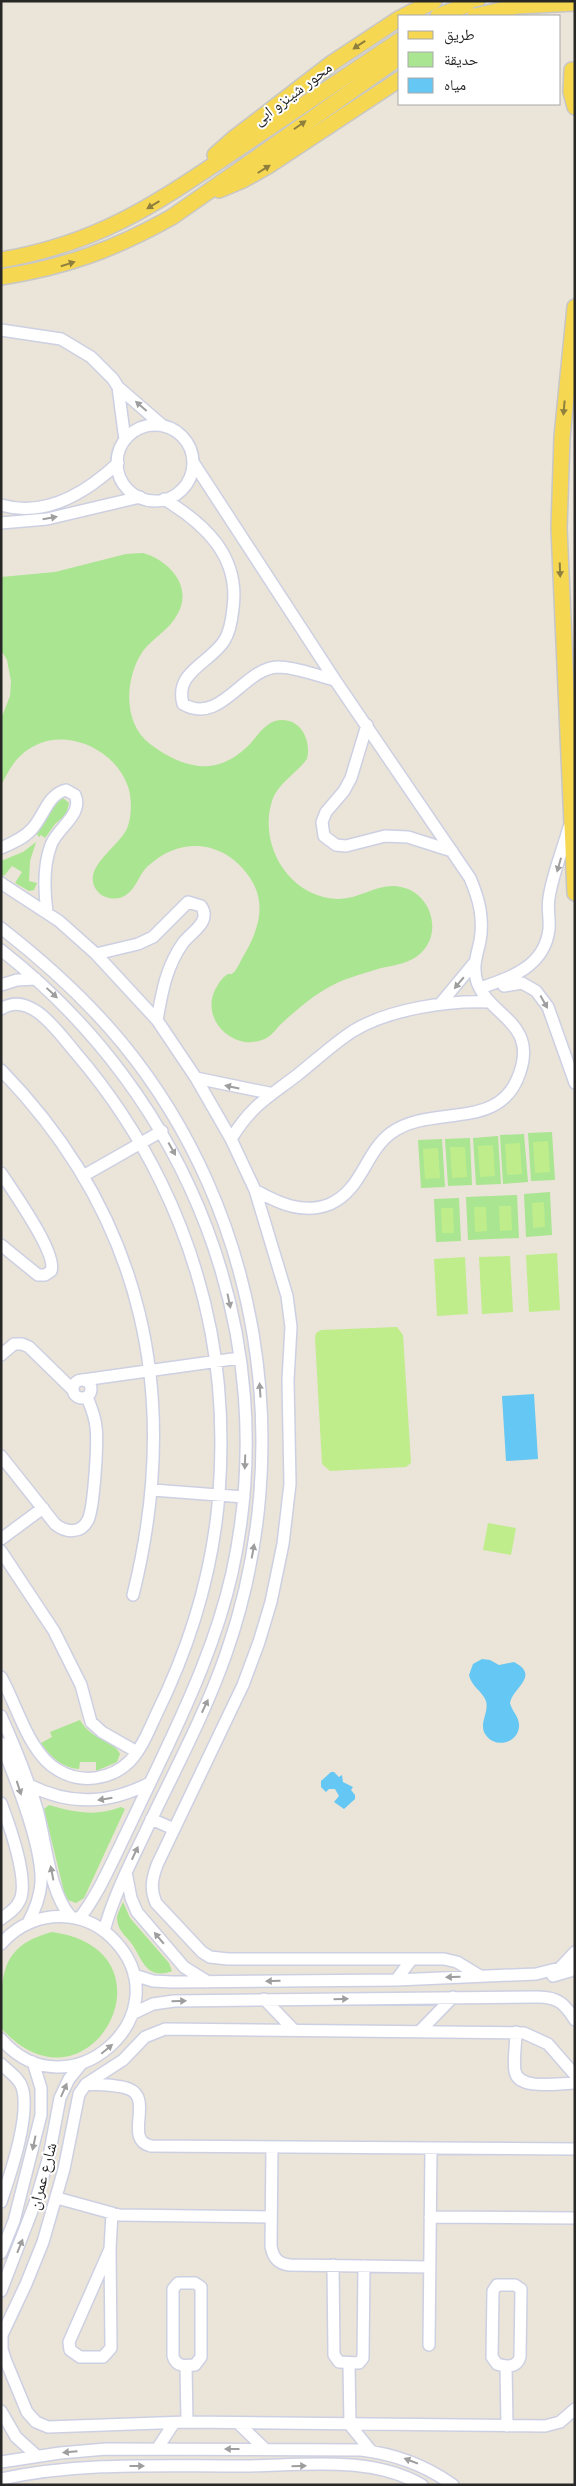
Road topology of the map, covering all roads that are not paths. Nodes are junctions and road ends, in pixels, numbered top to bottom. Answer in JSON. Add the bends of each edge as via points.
{"nodes":[{"id":1,"x":434,"y":1,"type":"edge"},
{"id":2,"x":477,"y":1,"type":"edge"},
{"id":3,"x":532,"y":1,"type":"edge"},
{"id":4,"x":575,"y":3,"type":"edge"},
{"id":5,"x":406,"y":15,"type":"edge"},
{"id":6,"x":441,"y":15,"type":"edge"},
{"id":7,"x":479,"y":15,"type":"edge"},
{"id":8,"x":534,"y":15,"type":"edge"},
{"id":9,"x":398,"y":19,"type":"edge"},
{"id":10,"x":398,"y":42,"type":"edge"},
{"id":11,"x":398,"y":58,"type":"edge"},
{"id":12,"x":569,"y":68,"type":"edge"},
{"id":13,"x":398,"y":80,"type":"edge"},
{"id":14,"x":328,"y":97,"type":"junction"},
{"id":15,"x":575,"y":107,"type":"edge"},
{"id":16,"x":193,"y":178,"type":"junction"},
{"id":17,"x":203,"y":194,"type":"junction"},
{"id":18,"x":1,"y":253,"type":"edge"},
{"id":19,"x":34,"y":253,"type":"junction"},
{"id":20,"x":1,"y":260,"type":"edge"},
{"id":21,"x":1,"y":279,"type":"edge"},
{"id":22,"x":575,"y":307,"type":"edge"},
{"id":23,"x":1,"y":330,"type":"edge"},
{"id":24,"x":118,"y":387,"type":"junction"},
{"id":25,"x":163,"y":426,"type":"junction"},
{"id":26,"x":125,"y":440,"type":"junction"},
{"id":27,"x":193,"y":462,"type":"junction"},
{"id":28,"x":118,"y":464,"type":"junction"},
{"id":29,"x":140,"y":497,"type":"junction"},
{"id":30,"x":164,"y":499,"type":"junction"},
{"id":31,"x":1,"y":505,"type":"edge"},
{"id":32,"x":1,"y":523,"type":"edge"},
{"id":33,"x":335,"y":680,"type":"junction"},
{"id":34,"x":366,"y":725,"type":"junction"},
{"id":35,"x":571,"y":818,"type":"junction"},
{"id":36,"x":1,"y":848,"type":"edge"},
{"id":37,"x":452,"y":851,"type":"junction"},
{"id":38,"x":1,"y":883,"type":"edge"},
{"id":39,"x":575,"y":893,"type":"edge"},
{"id":40,"x":47,"y":912,"type":"junction"},
{"id":41,"x":1,"y":928,"type":"edge"},
{"id":42,"x":1,"y":950,"type":"edge"},
{"id":43,"x":96,"y":954,"type":"junction"},
{"id":44,"x":475,"y":962,"type":"junction"},
{"id":45,"x":518,"y":978,"type":"junction"},
{"id":46,"x":36,"y":979,"type":"junction"},
{"id":47,"x":1,"y":985,"type":"edge"},
{"id":48,"x":482,"y":990,"type":"junction"},
{"id":49,"x":490,"y":1002,"type":"junction"},
{"id":50,"x":441,"y":1003,"type":"junction"},
{"id":51,"x":1,"y":1009,"type":"edge"},
{"id":52,"x":157,"y":1020,"type":"junction"},
{"id":53,"x":124,"y":1045,"type":"junction"},
{"id":54,"x":110,"y":1056,"type":"junction"},
{"id":55,"x":1,"y":1070,"type":"edge"},
{"id":56,"x":196,"y":1078,"type":"junction"},
{"id":57,"x":575,"y":1082,"type":"edge"},
{"id":58,"x":269,"y":1093,"type":"junction"},
{"id":59,"x":162,"y":1131,"type":"junction"},
{"id":60,"x":232,"y":1139,"type":"junction"},
{"id":61,"x":141,"y":1143,"type":"junction"},
{"id":62,"x":1,"y":1173,"type":"edge"},
{"id":63,"x":83,"y":1176,"type":"junction"},
{"id":64,"x":255,"y":1190,"type":"junction"},
{"id":65,"x":1,"y":1244,"type":"edge"},
{"id":66,"x":1,"y":1356,"type":"edge"},
{"id":67,"x":240,"y":1358,"type":"junction"},
{"id":68,"x":215,"y":1361,"type":"junction"},
{"id":69,"x":150,"y":1371,"type":"junction"},
{"id":70,"x":83,"y":1380,"type":"junction"},
{"id":71,"x":72,"y":1389,"type":"junction"},
{"id":72,"x":87,"y":1397,"type":"junction"},
{"id":73,"x":1,"y":1456,"type":"edge"},
{"id":74,"x":261,"y":1489,"type":"junction"},
{"id":75,"x":153,"y":1490,"type":"junction"},
{"id":76,"x":244,"y":1492,"type":"junction"},
{"id":77,"x":219,"y":1496,"type":"junction"},
{"id":78,"x":43,"y":1508,"type":"junction"},
{"id":79,"x":1,"y":1539,"type":"edge"},
{"id":80,"x":1,"y":1551,"type":"edge"},
{"id":81,"x":133,"y":1595,"type":"dead end"},
{"id":82,"x":1,"y":1677,"type":"edge"},
{"id":83,"x":1,"y":1716,"type":"edge"},
{"id":84,"x":1,"y":1743,"type":"edge"},
{"id":85,"x":137,"y":1752,"type":"junction"},
{"id":86,"x":150,"y":1783,"type":"junction"},
{"id":87,"x":29,"y":1784,"type":"junction"},
{"id":88,"x":1,"y":1802,"type":"edge"},
{"id":89,"x":152,"y":1819,"type":"junction"},
{"id":90,"x":174,"y":1829,"type":"junction"},
{"id":91,"x":126,"y":1872,"type":"junction"},
{"id":92,"x":75,"y":1918,"type":"junction"},
{"id":93,"x":1,"y":1919,"type":"edge"},
{"id":94,"x":28,"y":1923,"type":"junction"},
{"id":95,"x":104,"y":1931,"type":"junction"},
{"id":96,"x":1,"y":1944,"type":"edge"},
{"id":97,"x":575,"y":1952,"type":"edge"},
{"id":98,"x":412,"y":1960,"type":"junction"},
{"id":99,"x":574,"y":1968,"type":"edge"},
{"id":100,"x":536,"y":1974,"type":"junction"},
{"id":101,"x":134,"y":1975,"type":"junction"},
{"id":102,"x":516,"y":1975,"type":"junction"},
{"id":103,"x":480,"y":1976,"type":"junction"},
{"id":104,"x":396,"y":1980,"type":"junction"},
{"id":105,"x":208,"y":1982,"type":"junction"},
{"id":106,"x":515,"y":1996,"type":"junction"},
{"id":107,"x":454,"y":1997,"type":"junction"},
{"id":108,"x":264,"y":2000,"type":"junction"},
{"id":109,"x":571,"y":2003,"type":"edge"},
{"id":110,"x":132,"y":2014,"type":"junction"},
{"id":111,"x":575,"y":2020,"type":"edge"},
{"id":112,"x":294,"y":2030,"type":"junction"},
{"id":113,"x":418,"y":2032,"type":"junction"},
{"id":114,"x":516,"y":2032,"type":"junction"},
{"id":115,"x":1,"y":2039,"type":"edge"},
{"id":116,"x":33,"y":2062,"type":"junction"},
{"id":117,"x":82,"y":2063,"type":"junction"},
{"id":118,"x":1,"y":2064,"type":"edge"},
{"id":119,"x":113,"y":2067,"type":"junction"},
{"id":120,"x":575,"y":2075,"type":"edge"},
{"id":121,"x":575,"y":2083,"type":"edge"},
{"id":122,"x":86,"y":2084,"type":"junction"},
{"id":123,"x":117,"y":2087,"type":"junction"},
{"id":124,"x":40,"y":2115,"type":"junction"},
{"id":125,"x":56,"y":2118,"type":"junction"},
{"id":126,"x":272,"y":2147,"type":"junction"},
{"id":127,"x":431,"y":2148,"type":"junction"},
{"id":128,"x":575,"y":2149,"type":"edge"},
{"id":129,"x":48,"y":2156,"type":"junction"},
{"id":130,"x":64,"y":2168,"type":"junction"},
{"id":131,"x":2,"y":2198,"type":"edge"},
{"id":132,"x":57,"y":2198,"type":"junction"},
{"id":133,"x":20,"y":2200,"type":"junction"},
{"id":134,"x":112,"y":2213,"type":"junction"},
{"id":135,"x":270,"y":2217,"type":"junction"},
{"id":136,"x":430,"y":2217,"type":"junction"},
{"id":137,"x":575,"y":2218,"type":"edge"},
{"id":138,"x":50,"y":2220,"type":"junction"},
{"id":139,"x":28,"y":2225,"type":"junction"},
{"id":140,"x":110,"y":2249,"type":"junction"},
{"id":141,"x":1,"y":2253,"type":"edge"},
{"id":142,"x":333,"y":2265,"type":"junction"},
{"id":143,"x":364,"y":2266,"type":"junction"},
{"id":144,"x":430,"y":2267,"type":"junction"},
{"id":145,"x":1,"y":2291,"type":"edge"},
{"id":146,"x":430,"y":2345,"type":"dead end"},
{"id":147,"x":349,"y":2364,"type":"junction"},
{"id":148,"x":186,"y":2366,"type":"junction"},
{"id":149,"x":506,"y":2366,"type":"junction"},
{"id":150,"x":575,"y":2409,"type":"edge"},
{"id":151,"x":1,"y":2411,"type":"edge"},
{"id":152,"x":187,"y":2422,"type":"junction"},
{"id":153,"x":174,"y":2423,"type":"junction"},
{"id":154,"x":240,"y":2424,"type":"junction"},
{"id":155,"x":350,"y":2424,"type":"junction"},
{"id":156,"x":507,"y":2426,"type":"junction"},
{"id":157,"x":157,"y":2449,"type":"junction"},
{"id":158,"x":265,"y":2449,"type":"junction"},
{"id":159,"x":331,"y":2449,"type":"junction"},
{"id":160,"x":371,"y":2451,"type":"junction"},
{"id":161,"x":37,"y":2456,"type":"junction"},
{"id":162,"x":1,"y":2462,"type":"edge"},
{"id":163,"x":331,"y":2465,"type":"junction"},
{"id":164,"x":1,"y":2479,"type":"edge"},
{"id":165,"x":422,"y":2485,"type":"edge"},
{"id":166,"x":453,"y":2485,"type":"edge"}],
"edges":[{"from":1,"to":5,"type":"main road"},
{"from":2,"to":6,"type":"main road"},
{"from":3,"to":8,"type":"main road"},
{"from":4,"to":7,"type":"main road","bridge":true,"via":[[518,6]]},
{"from":9,"to":16,"type":"main road","name":"محور شينزو ابى","one_way":true,"via":[[332,63],[233,139]]},
{"from":10,"to":14,"type":"main road","name":"محور شينزو ابى"},
{"from":11,"to":14,"type":"main road","name":"محور شينزو ابى"},
{"from":12,"to":15,"type":"main road"},
{"from":17,"to":13,"type":"main road","name":"محور شينزو ابى","one_way":true,"via":[[256,174]]},
{"from":14,"to":16,"type":"main road","name":"محور شينزو ابى"},
{"from":17,"to":14,"type":"main road","name":"محور شينزو ابى","one_way":true},
{"from":16,"to":19,"type":"main road","name":"محور شينزو ابى","one_way":true,"via":[[129,219],[83,239]]},
{"from":21,"to":17,"type":"main road","name":"محور شينزو ابى","one_way":true,"via":[[68,264],[116,246],[172,216]]},
{"from":18,"to":19,"type":"main road","name":"محور شينزو ابى"},
{"from":19,"to":20,"type":"main road","name":"محور شينزو ابى"},
{"from":22,"to":35,"type":"main road","one_way":true,"via":[[562,438],[559,519]]},
{"from":23,"to":24,"type":"street","via":[[61,339],[91,357]]},
{"from":25,"to":24,"type":"street","one_way":true},
{"from":24,"to":26,"type":"street"},
{"from":25,"to":26,"type":"street","via":[[146,426]]},
{"from":25,"to":27,"type":"street","via":[[184,439]]},
{"from":26,"to":28,"type":"street","via":[[118,455]]},
{"from":27,"to":30,"type":"street","via":[[185,486]]},
{"from":27,"to":33,"type":"street"},
{"from":28,"to":29,"type":"street","via":[[122,480],[132,493]]},
{"from":28,"to":31,"type":"street","via":[[91,486],[54,505],[36,509]]},
{"from":29,"to":30,"type":"street"},
{"from":32,"to":29,"type":"street","one_way":true,"via":[[47,519]]},
{"from":30,"to":33,"type":"street","via":[[208,531],[234,577],[232,618],[225,640],[187,676],[182,686],[183,704],[198,710],[208,708],[223,701],[262,671],[278,667]]},
{"from":33,"to":34,"type":"street"},
{"from":34,"to":37,"type":"street"},
{"from":34,"to":37,"type":"street","via":[[351,778],[322,822],[324,836],[336,846],[386,836],[408,837]]},
{"from":35,"to":39,"type":"main road"},
{"from":35,"to":45,"type":"street","one_way":true,"via":[[549,896],[547,939],[537,958]]},
{"from":36,"to":40,"type":"street","via":[[33,828],[54,795],[66,790],[75,795],[78,806],[52,843],[47,859]]},
{"from":37,"to":44,"type":"street","via":[[470,878],[481,912]]},
{"from":38,"to":40,"type":"street"},
{"from":40,"to":43,"type":"street"},
{"from":41,"to":53,"type":"street","via":[[72,988]]},
{"from":42,"to":46,"type":"street"},
{"from":43,"to":52,"type":"street"},
{"from":43,"to":52,"type":"street","via":[[153,938],[188,902],[201,906],[204,914],[202,924],[185,940],[170,964]]},
{"from":44,"to":48,"type":"street"},
{"from":44,"to":50,"type":"street","one_way":true},
{"from":45,"to":48,"type":"street"},
{"from":45,"to":57,"type":"street","one_way":true,"via":[[545,1001]]},
{"from":46,"to":47,"type":"street"},
{"from":46,"to":54,"type":"street","one_way":true},
{"from":48,"to":49,"type":"street"},
{"from":49,"to":50,"type":"street"},
{"from":49,"to":64,"type":"street","via":[[510,1019],[522,1040],[521,1072],[502,1100],[478,1112],[427,1117],[402,1125],[379,1144],[354,1186],[330,1204],[300,1208],[275,1201]]},
{"from":50,"to":58,"type":"street","via":[[364,1025]]},
{"from":51,"to":61,"type":"street","via":[[14,1003],[35,1010],[100,1082]]},
{"from":52,"to":56,"type":"street"},
{"from":53,"to":54,"type":"street"},
{"from":74,"to":53,"type":"street","one_way":true,"via":[[260,1383],[252,1323],[235,1256],[212,1192],[182,1130]]},
{"from":54,"to":59,"type":"street"},
{"from":55,"to":63,"type":"street","via":[[53,1130]]},
{"from":58,"to":56,"type":"street","one_way":true},
{"from":56,"to":60,"type":"street"},
{"from":58,"to":60,"type":"street","via":[[247,1116]]},
{"from":59,"to":61,"type":"street"},
{"from":59,"to":67,"type":"street","one_way":true,"via":[[209,1232],[227,1290]]},
{"from":60,"to":64,"type":"street"},
{"from":61,"to":63,"type":"street"},
{"from":61,"to":68,"type":"street","via":[[168,1195],[189,1249],[205,1304]]},
{"from":62,"to":65,"type":"street","via":[[41,1238],[52,1261],[51,1271],[45,1276],[38,1275]]},
{"from":63,"to":69,"type":"street","via":[[126,1270]]},
{"from":64,"to":90,"type":"street","via":[[282,1274],[290,1316],[291,1456],[287,1515],[271,1602],[251,1665]]},
{"from":66,"to":71,"type":"street","via":[[14,1344],[26,1345]]},
{"from":67,"to":68,"type":"street"},
{"from":67,"to":76,"type":"street","one_way":true,"via":[[245,1418]]},
{"from":68,"to":69,"type":"street"},
{"from":68,"to":77,"type":"street","via":[[220,1424]]},
{"from":69,"to":70,"type":"street"},
{"from":69,"to":75,"type":"street","via":[[154,1409]]},
{"from":70,"to":71,"type":"street","via":[[76,1382]]},
{"from":70,"to":72,"type":"street","via":[[91,1388]]},
{"from":71,"to":72,"type":"street","via":[[76,1397]]},
{"from":72,"to":78,"type":"street","via":[[96,1435],[89,1519],[80,1529],[67,1531],[55,1524]]},
{"from":73,"to":78,"type":"street"},
{"from":74,"to":76,"type":"street"},
{"from":89,"to":74,"type":"street","one_way":true,"via":[[209,1699],[226,1654],[246,1584]]},
{"from":75,"to":77,"type":"street"},
{"from":75,"to":81,"type":"street"},
{"from":76,"to":77,"type":"street"},
{"from":76,"to":86,"type":"street","via":[[232,1571],[212,1642]]},
{"from":77,"to":85,"type":"street","via":[[211,1554],[197,1614],[165,1698]]},
{"from":78,"to":79,"type":"street"},
{"from":80,"to":85,"type":"street","via":[[54,1631],[81,1685],[91,1722]]},
{"from":82,"to":85,"type":"street","via":[[35,1748],[56,1770],[75,1777],[96,1778],[119,1769]]},
{"from":83,"to":87,"type":"street"},
{"from":84,"to":94,"type":"street","one_way":true,"via":[[27,1815],[41,1869],[39,1897]]},
{"from":86,"to":87,"type":"street","one_way":true,"via":[[121,1796],[90,1801],[58,1797]]},
{"from":86,"to":92,"type":"street","via":[[98,1892]]},
{"from":92,"to":87,"type":"street","one_way":true,"via":[[61,1903],[55,1886]]},
{"from":88,"to":93,"type":"street","via":[[23,1888],[17,1906]]},
{"from":89,"to":90,"type":"street"},
{"from":91,"to":89,"type":"street","one_way":true},
{"from":90,"to":98,"type":"street","via":[[154,1874],[153,1896],[194,1945],[210,1957]]},
{"from":91,"to":95,"type":"street"},
{"from":105,"to":91,"type":"street","one_way":true,"via":[[184,1967],[137,1912],[130,1898]]},
{"from":92,"to":94,"type":"street","via":[[49,1917]]},
{"from":92,"to":95,"type":"street"},
{"from":94,"to":96,"type":"street"},
{"from":95,"to":101,"type":"street","via":[[121,1947]]},
{"from":97,"to":100,"type":"street","via":[[560,1968]]},
{"from":98,"to":103,"type":"street","via":[[450,1960]]},
{"from":98,"to":104,"type":"street"},
{"from":99,"to":100,"type":"street","via":[[555,1976]]},
{"from":100,"to":102,"type":"street"},
{"from":101,"to":105,"type":"street","via":[[162,1982]]},
{"from":101,"to":110,"type":"street"},
{"from":102,"to":103,"type":"street"},
{"from":102,"to":106,"type":"street"},
{"from":103,"to":104,"type":"street","one_way":true},
{"from":104,"to":105,"type":"street","one_way":true},
{"from":106,"to":107,"type":"street"},
{"from":106,"to":109,"type":"street","via":[[548,1997]]},
{"from":108,"to":107,"type":"street","one_way":true},
{"from":107,"to":113,"type":"street"},
{"from":110,"to":108,"type":"street","one_way":true,"via":[[153,2004],[174,2001]]},
{"from":108,"to":112,"type":"street"},
{"from":109,"to":111,"type":"street"},
{"from":117,"to":110,"type":"street","one_way":true,"via":[[111,2047]]},
{"from":112,"to":113,"type":"street"},
{"from":112,"to":119,"type":"street","via":[[158,2030],[145,2037]]},
{"from":113,"to":114,"type":"street"},
{"from":114,"to":120,"type":"street","via":[[533,2035],[548,2044]]},
{"from":114,"to":121,"type":"street","via":[[515,2073],[521,2081],[530,2084]]},
{"from":115,"to":116,"type":"street"},
{"from":116,"to":117,"type":"street","via":[[57,2067]]},
{"from":116,"to":124,"type":"street","name":"شارع عمران","via":[[41,2088]]},
{"from":125,"to":117,"type":"street","name":"شارع عمران","one_way":true,"via":[[64,2088]]},
{"from":118,"to":131,"type":"street","via":[[20,2082],[24,2096],[20,2134]]},
{"from":119,"to":122,"type":"street"},
{"from":119,"to":123,"type":"street","via":[[112,2076]]},
{"from":122,"to":123,"type":"street"},
{"from":122,"to":130,"type":"street","via":[[77,2100]]},
{"from":123,"to":126,"type":"street","via":[[130,2089],[138,2098],[139,2136],[147,2145]]},
{"from":124,"to":125,"type":"street"},
{"from":124,"to":133,"type":"street","name":"شارع عمران","one_way":true},
{"from":125,"to":129,"type":"street","name":"شارع عمران"},
{"from":126,"to":127,"type":"street"},
{"from":126,"to":135,"type":"street"},
{"from":127,"to":128,"type":"street"},
{"from":127,"to":136,"type":"street"},
{"from":129,"to":130,"type":"street"},
{"from":129,"to":139,"type":"street","name":"شارع عمران"},
{"from":130,"to":132,"type":"street"},
{"from":131,"to":133,"type":"street"},
{"from":132,"to":134,"type":"street"},
{"from":132,"to":138,"type":"street"},
{"from":133,"to":141,"type":"street","name":"شارع عمران"},
{"from":134,"to":135,"type":"street"},
{"from":134,"to":140,"type":"street"},
{"from":135,"to":142,"type":"street","via":[[272,2251],[279,2262]]},
{"from":136,"to":137,"type":"street"},
{"from":136,"to":144,"type":"street"},
{"from":138,"to":139,"type":"street"},
{"from":138,"to":153,"type":"street","via":[[26,2284],[2,2335],[5,2359],[27,2412],[36,2422],[48,2427]]},
{"from":145,"to":139,"type":"street","name":"شارع عمران","one_way":true},
{"from":140,"to":140,"type":"street","via":[[68,2342],[70,2350],[80,2357],[103,2357],[111,2348]]},
{"from":142,"to":143,"type":"street"},
{"from":142,"to":147,"type":"street","via":[[334,2355],[339,2362]]},
{"from":143,"to":144,"type":"street"},
{"from":143,"to":147,"type":"street","via":[[363,2358],[359,2363]]},
{"from":144,"to":146,"type":"street"},
{"from":147,"to":155,"type":"street"},
{"from":148,"to":148,"type":"street","via":[[177,2364],[173,2356],[174,2289],[178,2283],[195,2283],[202,2289],[201,2357],[197,2364]]},
{"from":148,"to":152,"type":"street"},
{"from":149,"to":149,"type":"street","via":[[496,2364],[492,2357],[493,2291],[497,2285],[515,2284],[522,2291],[520,2358],[517,2365]]},
{"from":149,"to":156,"type":"street"},
{"from":150,"to":156,"type":"street","via":[[567,2418],[553,2425]]},
{"from":151,"to":161,"type":"street","via":[[16,2436]]},
{"from":152,"to":153,"type":"street"},
{"from":152,"to":154,"type":"street"},
{"from":153,"to":157,"type":"street"},
{"from":154,"to":155,"type":"street"},
{"from":154,"to":158,"type":"street"},
{"from":155,"to":156,"type":"street"},
{"from":155,"to":160,"type":"street"},
{"from":158,"to":157,"type":"street","one_way":true},
{"from":157,"to":161,"type":"street","one_way":true,"via":[[106,2449]]},
{"from":158,"to":159,"type":"street"},
{"from":159,"to":160,"type":"street"},
{"from":159,"to":163,"type":"street"},
{"from":166,"to":160,"type":"street","one_way":true,"via":[[412,2462]]},
{"from":161,"to":162,"type":"street"},
{"from":164,"to":163,"type":"street","one_way":true,"via":[[109,2466]]},
{"from":163,"to":165,"type":"street","via":[[380,2469]]}]}
